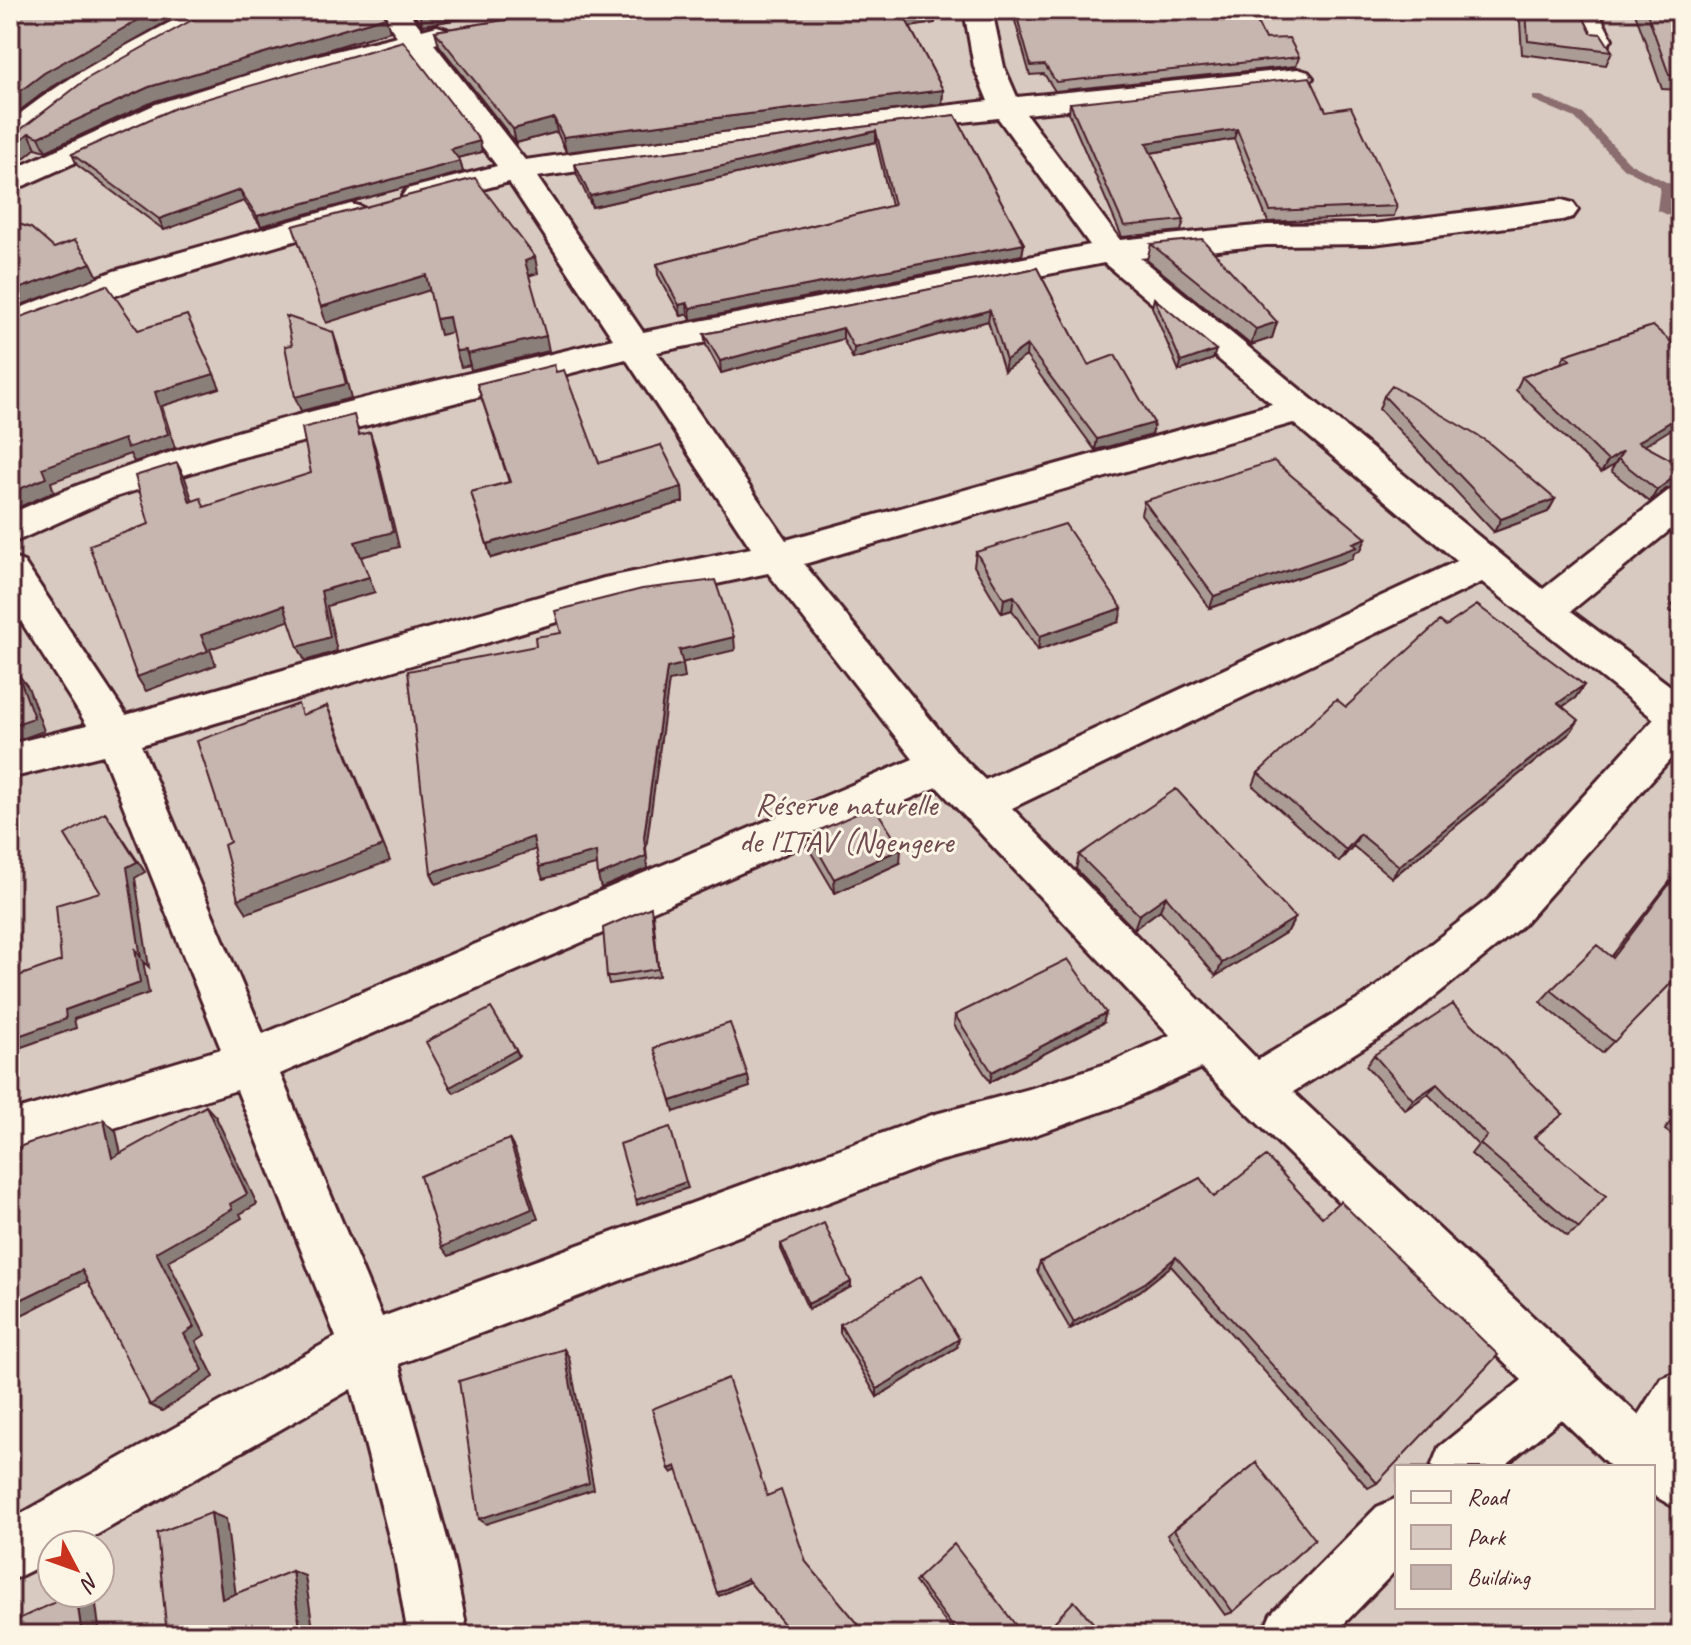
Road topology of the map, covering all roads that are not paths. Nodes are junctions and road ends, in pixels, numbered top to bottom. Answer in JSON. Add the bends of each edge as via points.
{"nodes":[{"id":1,"x":214,"y":10,"type":"edge"},
{"id":2,"x":978,"y":10,"type":"edge"},
{"id":3,"x":1583,"y":10,"type":"edge"},
{"id":4,"x":402,"y":24,"type":"edge"},
{"id":5,"x":457,"y":32,"type":"edge"},
{"id":6,"x":1598,"y":39,"type":"edge"},
{"id":7,"x":1298,"y":78,"type":"edge"},
{"id":8,"x":1006,"y":108,"type":"junction"},
{"id":9,"x":10,"y":138,"type":"edge"},
{"id":10,"x":517,"y":170,"type":"junction"},
{"id":11,"x":10,"y":183,"type":"edge"},
{"id":12,"x":1562,"y":210,"type":"dead end"},
{"id":13,"x":1111,"y":251,"type":"junction"},
{"id":14,"x":10,"y":325,"type":"edge"},
{"id":15,"x":634,"y":345,"type":"junction"},
{"id":16,"x":1301,"y":408,"type":"junction"},
{"id":17,"x":1681,"y":501,"type":"edge"},
{"id":18,"x":10,"y":530,"type":"edge"},
{"id":19,"x":777,"y":557,"type":"junction"},
{"id":20,"x":1488,"y":563,"type":"junction"},
{"id":21,"x":10,"y":572,"type":"edge"},
{"id":22,"x":1543,"y":611,"type":"junction"},
{"id":23,"x":1681,"y":718,"type":"edge"},
{"id":24,"x":116,"y":735,"type":"junction"},
{"id":25,"x":10,"y":761,"type":"edge"},
{"id":26,"x":943,"y":765,"type":"junction"},
{"id":27,"x":980,"y":803,"type":"junction"},
{"id":28,"x":1207,"y":1041,"type":"junction"},
{"id":29,"x":253,"y":1062,"type":"junction"},
{"id":30,"x":1256,"y":1088,"type":"junction"},
{"id":31,"x":10,"y":1136,"type":"edge"},
{"id":32,"x":368,"y":1349,"type":"junction"},
{"id":33,"x":1562,"y":1383,"type":"junction"},
{"id":34,"x":1681,"y":1398,"type":"edge"},
{"id":35,"x":1461,"y":1465,"type":"edge"},
{"id":36,"x":1664,"y":1467,"type":"edge"},
{"id":37,"x":1395,"y":1529,"type":"edge"},
{"id":38,"x":10,"y":1552,"type":"edge"},
{"id":39,"x":438,"y":1635,"type":"edge"},
{"id":40,"x":1292,"y":1635,"type":"edge"}],
"edges":[{"from":1,"to":9,"type":"street","via":[[99,73]]},
{"from":2,"to":8,"type":"street","via":[[989,67]]},
{"from":3,"to":6,"type":"street"},
{"from":4,"to":5,"type":"street"},
{"from":4,"to":10,"type":"street"},
{"from":4,"to":11,"type":"street","via":[[296,69],[167,110]]},
{"from":7,"to":8,"type":"street"},
{"from":8,"to":10,"type":"street"},
{"from":8,"to":13,"type":"street"},
{"from":10,"to":14,"type":"street","via":[[217,250]]},
{"from":10,"to":15,"type":"street"},
{"from":12,"to":13,"type":"street","via":[[1373,234],[1266,235]]},
{"from":13,"to":15,"type":"street"},
{"from":13,"to":16,"type":"street"},
{"from":15,"to":18,"type":"street","via":[[224,449],[99,489]]},
{"from":15,"to":19,"type":"street"},
{"from":16,"to":19,"type":"street"},
{"from":16,"to":20,"type":"street"},
{"from":17,"to":22,"type":"street"},
{"from":19,"to":24,"type":"street","via":[[604,593]]},
{"from":19,"to":26,"type":"street"},
{"from":20,"to":22,"type":"street"},
{"from":20,"to":27,"type":"street"},
{"from":21,"to":24,"type":"street"},
{"from":22,"to":23,"type":"street"},
{"from":23,"to":30,"type":"street","via":[[1507,911],[1381,1011]]},
{"from":24,"to":25,"type":"street"},
{"from":24,"to":29,"type":"street"},
{"from":26,"to":27,"type":"street"},
{"from":26,"to":29,"type":"street"},
{"from":27,"to":28,"type":"street"},
{"from":28,"to":30,"type":"street"},
{"from":28,"to":32,"type":"street","via":[[1123,1081],[932,1139]]},
{"from":29,"to":31,"type":"street"},
{"from":29,"to":32,"type":"street"},
{"from":30,"to":33,"type":"street"},
{"from":32,"to":38,"type":"street"},
{"from":32,"to":39,"type":"street","via":[[424,1560]]},
{"from":33,"to":35,"type":"street"},
{"from":33,"to":36,"type":"street","via":[[1639,1455]]},
{"from":34,"to":36,"type":"street"},
{"from":37,"to":40,"type":"street"}]}
